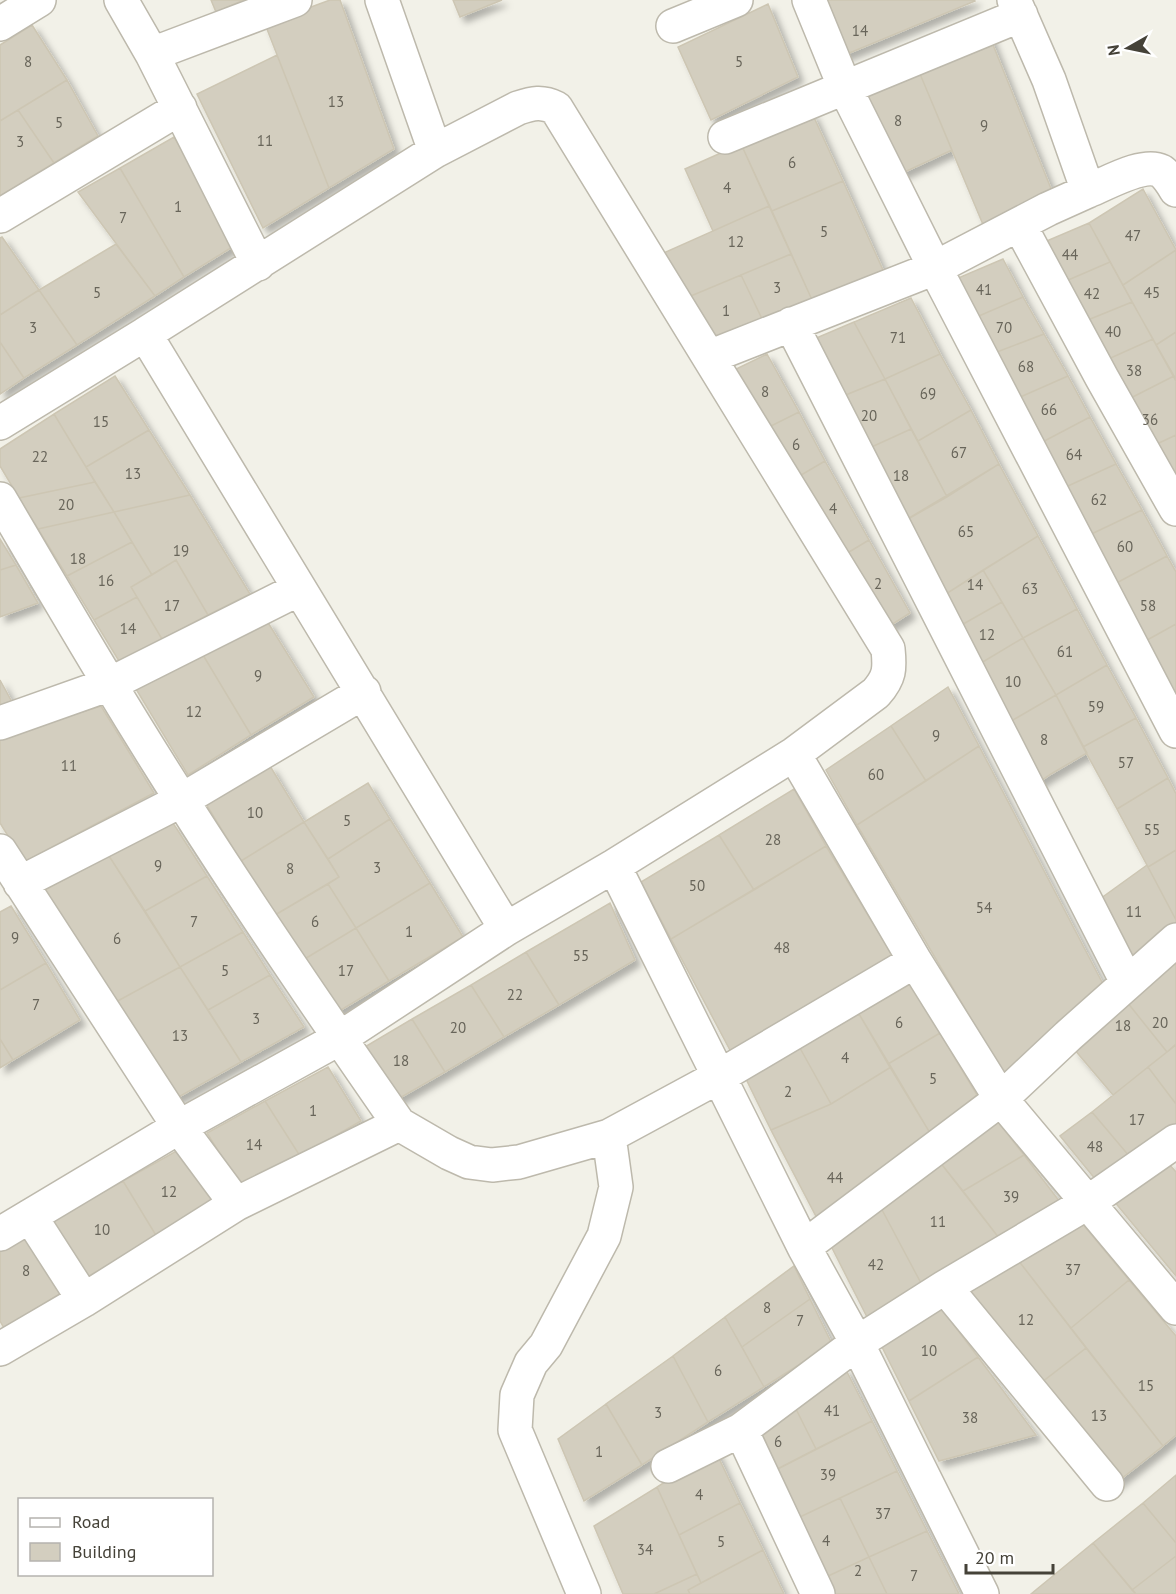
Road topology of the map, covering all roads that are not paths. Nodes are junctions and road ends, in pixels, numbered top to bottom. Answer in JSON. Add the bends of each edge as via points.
{"nodes":[{"id":1,"x":39,"y":0,"type":"edge"},
{"id":2,"x":121,"y":0,"type":"edge"},
{"id":3,"x":295,"y":0,"type":"edge"},
{"id":4,"x":382,"y":0,"type":"edge"},
{"id":5,"x":736,"y":0,"type":"edge"},
{"id":6,"x":809,"y":0,"type":"edge"},
{"id":7,"x":1018,"y":8,"type":"edge"},
{"id":8,"x":0,"y":24,"type":"edge"},
{"id":9,"x":673,"y":27,"type":"dead end"},
{"id":10,"x":152,"y":54,"type":"junction"},
{"id":11,"x":845,"y":88,"type":"junction"},
{"id":12,"x":180,"y":108,"type":"junction"},
{"id":13,"x":725,"y":137,"type":"dead end"},
{"id":14,"x":435,"y":151,"type":"junction"},
{"id":15,"x":1176,"y":190,"type":"edge"},
{"id":16,"x":1088,"y":191,"type":"junction"},
{"id":17,"x":0,"y":216,"type":"edge"},
{"id":18,"x":1019,"y":224,"type":"junction"},
{"id":19,"x":258,"y":264,"type":"junction"},
{"id":20,"x":935,"y":267,"type":"junction"},
{"id":21,"x":791,"y":324,"type":"junction"},
{"id":22,"x":145,"y":334,"type":"junction"},
{"id":23,"x":709,"y":357,"type":"junction"},
{"id":24,"x":0,"y":423,"type":"edge"},
{"id":25,"x":0,"y":499,"type":"edge"},
{"id":26,"x":1176,"y":508,"type":"edge"},
{"id":27,"x":299,"y":589,"type":"junction"},
{"id":28,"x":110,"y":684,"type":"junction"},
{"id":29,"x":364,"y":692,"type":"junction"},
{"id":30,"x":1173,"y":717,"type":"edge"},
{"id":31,"x":0,"y":723,"type":"edge"},
{"id":32,"x":794,"y":754,"type":"junction"},
{"id":33,"x":182,"y":800,"type":"junction"},
{"id":34,"x":0,"y":851,"type":"edge"},
{"id":35,"x":614,"y":866,"type":"junction"},
{"id":36,"x":20,"y":883,"type":"junction"},
{"id":37,"x":506,"y":929,"type":"junction"},
{"id":38,"x":1176,"y":940,"type":"edge"},
{"id":39,"x":915,"y":961,"type":"junction"},
{"id":40,"x":1127,"y":982,"type":"junction"},
{"id":41,"x":340,"y":1038,"type":"junction"},
{"id":42,"x":720,"y":1076,"type":"junction"},
{"id":43,"x":1001,"y":1099,"type":"junction"},
{"id":44,"x":399,"y":1124,"type":"junction"},
{"id":45,"x":179,"y":1127,"type":"junction"},
{"id":46,"x":609,"y":1136,"type":"junction"},
{"id":47,"x":1176,"y":1141,"type":"edge"},
{"id":48,"x":1087,"y":1203,"type":"junction"},
{"id":49,"x":236,"y":1204,"type":"junction"},
{"id":50,"x":30,"y":1216,"type":"junction"},
{"id":51,"x":0,"y":1234,"type":"edge"},
{"id":52,"x":804,"y":1247,"type":"junction"},
{"id":53,"x":945,"y":1287,"type":"junction"},
{"id":54,"x":84,"y":1300,"type":"junction"},
{"id":55,"x":1176,"y":1308,"type":"edge"},
{"id":56,"x":857,"y":1343,"type":"junction"},
{"id":57,"x":0,"y":1349,"type":"edge"},
{"id":58,"x":741,"y":1430,"type":"junction"},
{"id":59,"x":668,"y":1466,"type":"dead end"},
{"id":60,"x":1107,"y":1484,"type":"dead end"},
{"id":61,"x":583,"y":1594,"type":"edge"},
{"id":62,"x":818,"y":1594,"type":"edge"},
{"id":63,"x":982,"y":1594,"type":"edge"}],
"edges":[{"from":1,"to":8,"type":"street"},
{"from":2,"to":10,"type":"street"},
{"from":3,"to":10,"type":"street"},
{"from":4,"to":14,"type":"street"},
{"from":5,"to":9,"type":"street"},
{"from":6,"to":11,"type":"street"},
{"from":7,"to":11,"type":"street"},
{"from":7,"to":16,"type":"street","via":[[1049,80]]},
{"from":10,"to":12,"type":"street"},
{"from":11,"to":13,"type":"street"},
{"from":11,"to":20,"type":"street"},
{"from":12,"to":17,"type":"street"},
{"from":12,"to":19,"type":"street"},
{"from":14,"to":19,"type":"street"},
{"from":14,"to":23,"type":"street","via":[[518,108],[545,102],[556,108]]},
{"from":15,"to":16,"type":"street","via":[[1169,178],[1152,168]]},
{"from":16,"to":18,"type":"street"},
{"from":18,"to":20,"type":"street"},
{"from":18,"to":26,"type":"street"},
{"from":19,"to":22,"type":"street"},
{"from":20,"to":21,"type":"street"},
{"from":20,"to":30,"type":"street"},
{"from":21,"to":23,"type":"street"},
{"from":21,"to":40,"type":"street"},
{"from":22,"to":24,"type":"street"},
{"from":22,"to":27,"type":"street"},
{"from":23,"to":32,"type":"street","via":[[888,649],[890,666],[886,681],[876,693]]},
{"from":25,"to":28,"type":"street"},
{"from":27,"to":28,"type":"street"},
{"from":27,"to":29,"type":"street"},
{"from":28,"to":31,"type":"street"},
{"from":28,"to":33,"type":"street"},
{"from":29,"to":33,"type":"street"},
{"from":29,"to":37,"type":"street"},
{"from":32,"to":35,"type":"street"},
{"from":32,"to":39,"type":"street"},
{"from":33,"to":36,"type":"street"},
{"from":33,"to":41,"type":"street"},
{"from":34,"to":36,"type":"street"},
{"from":35,"to":37,"type":"street"},
{"from":35,"to":42,"type":"street"},
{"from":36,"to":45,"type":"street"},
{"from":37,"to":41,"type":"street"},
{"from":38,"to":40,"type":"street"},
{"from":39,"to":42,"type":"street"},
{"from":39,"to":43,"type":"street"},
{"from":40,"to":43,"type":"street"},
{"from":41,"to":44,"type":"street"},
{"from":41,"to":45,"type":"street"},
{"from":42,"to":46,"type":"street"},
{"from":42,"to":52,"type":"street"},
{"from":43,"to":48,"type":"street"},
{"from":43,"to":52,"type":"street"},
{"from":44,"to":46,"type":"street","via":[[459,1158],[492,1165],[519,1162]]},
{"from":44,"to":49,"type":"street"},
{"from":45,"to":49,"type":"street"},
{"from":45,"to":50,"type":"street"},
{"from":46,"to":61,"type":"street","via":[[616,1187],[604,1236],[546,1345],[531,1363],[517,1395],[515,1430]]},
{"from":47,"to":48,"type":"street"},
{"from":48,"to":53,"type":"street"},
{"from":48,"to":55,"type":"street"},
{"from":49,"to":54,"type":"street"},
{"from":50,"to":51,"type":"street"},
{"from":50,"to":54,"type":"street"},
{"from":52,"to":56,"type":"street"},
{"from":53,"to":56,"type":"street"},
{"from":53,"to":60,"type":"street"},
{"from":54,"to":57,"type":"street"},
{"from":56,"to":58,"type":"street"},
{"from":56,"to":63,"type":"street"},
{"from":58,"to":59,"type":"street"},
{"from":58,"to":62,"type":"street"}]}
